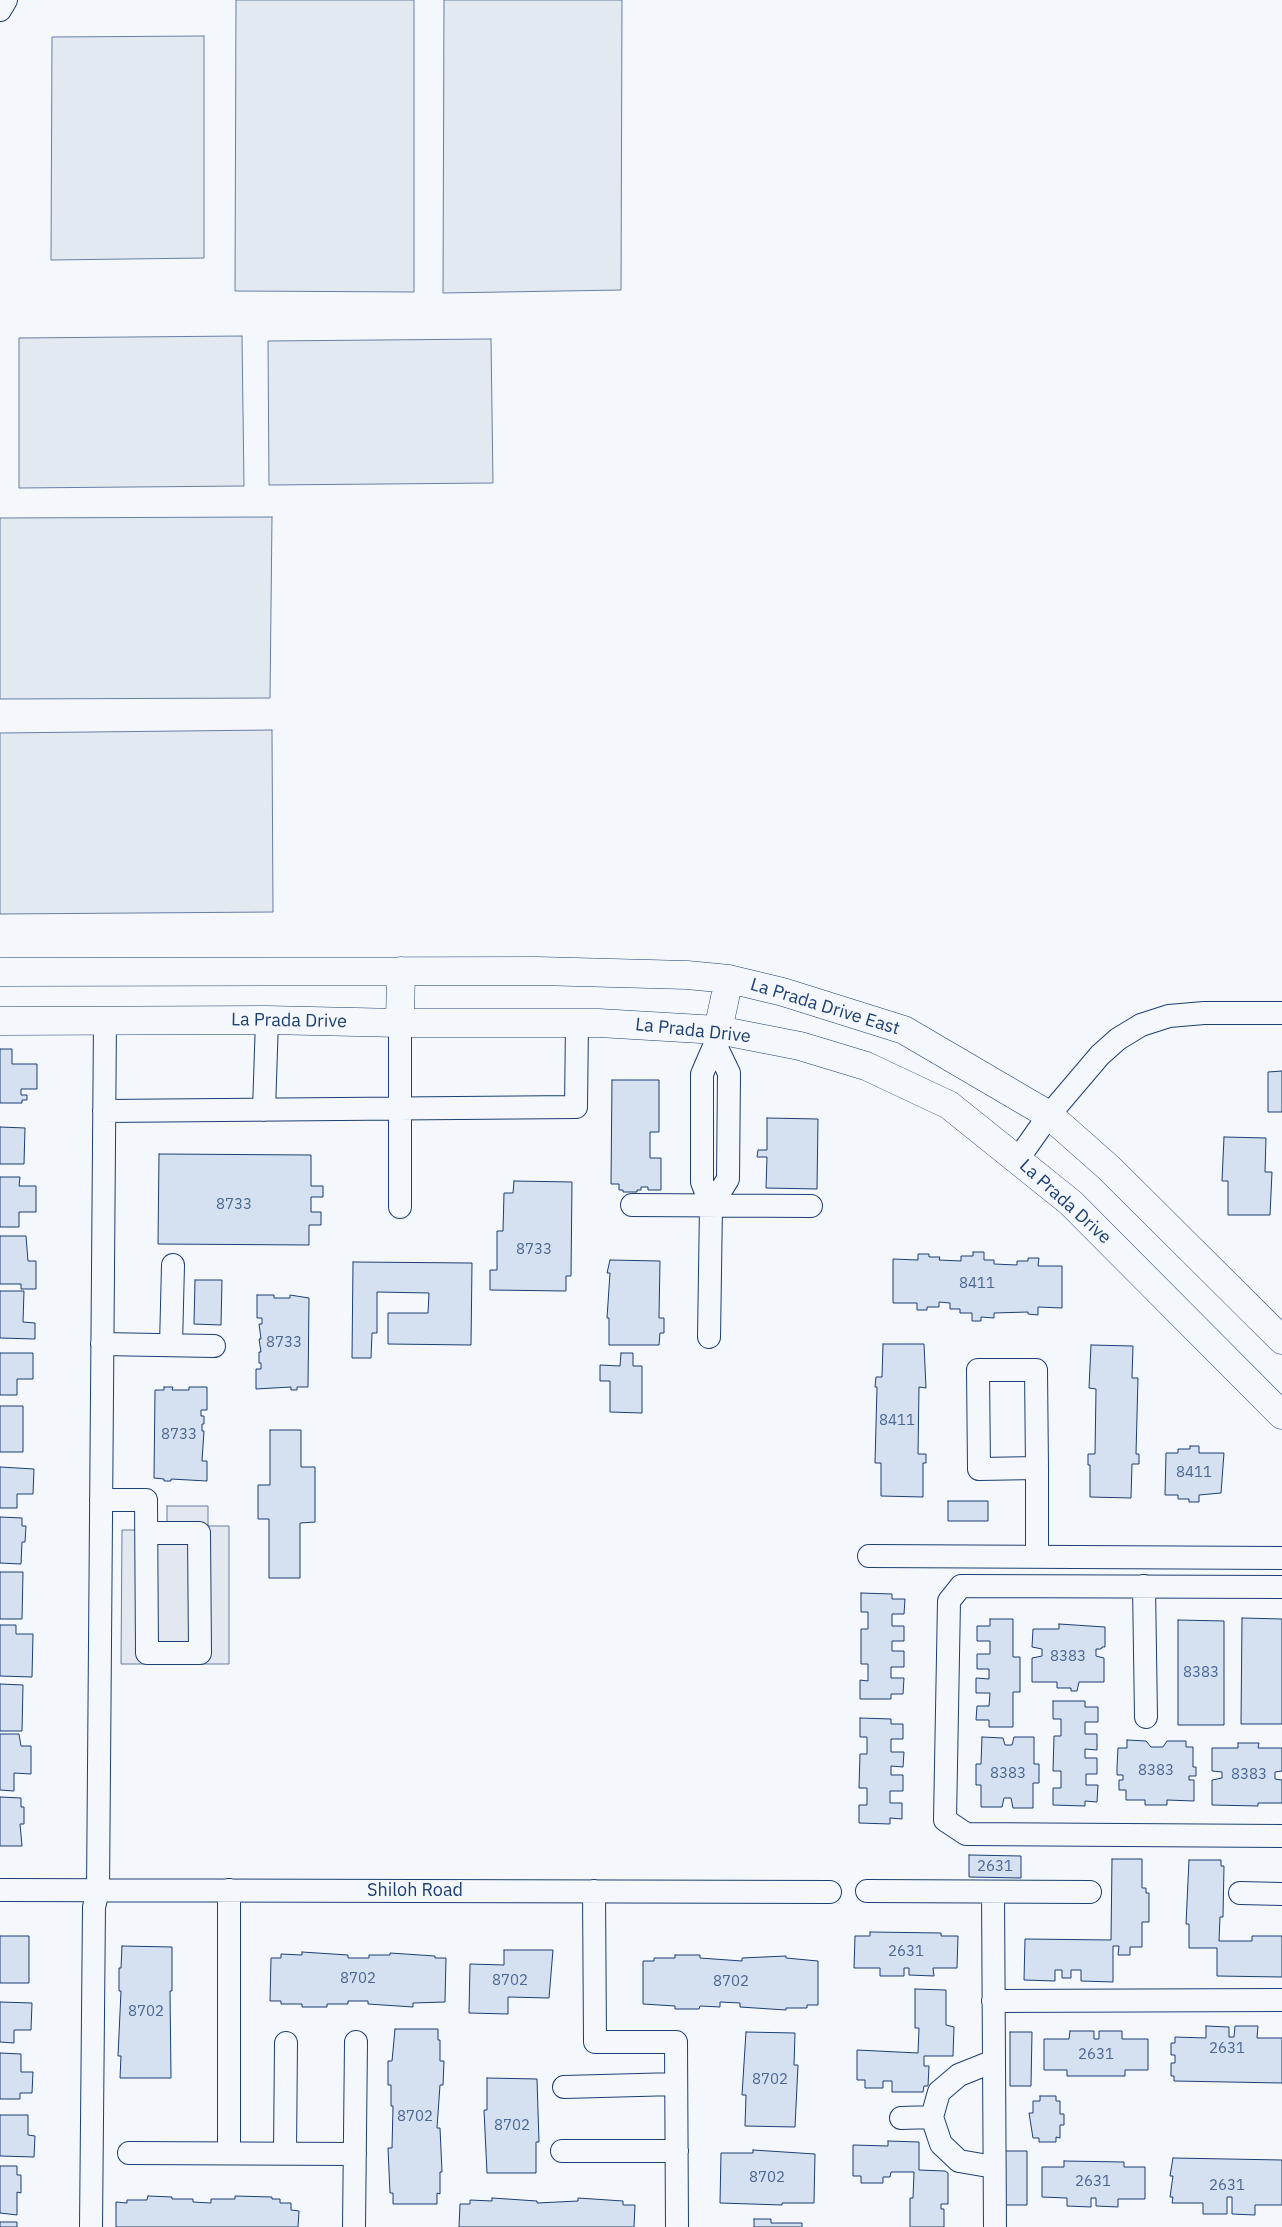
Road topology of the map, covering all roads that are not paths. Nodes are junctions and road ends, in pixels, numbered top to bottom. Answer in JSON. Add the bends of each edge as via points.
{"nodes":[{"id":1,"x":6,"y":0,"type":"edge"},
{"id":2,"x":0,"y":10,"type":"edge"},
{"id":3,"x":401,"y":971,"type":"junction"},
{"id":4,"x":0,"y":972,"type":"edge"},
{"id":5,"x":729,"y":979,"type":"junction"},
{"id":6,"x":1282,"y":1013,"type":"edge"},
{"id":7,"x":0,"y":1020,"type":"edge"},
{"id":8,"x":104,"y":1020,"type":"junction"},
{"id":9,"x":267,"y":1020,"type":"junction"},
{"id":10,"x":400,"y":1023,"type":"junction"},
{"id":11,"x":577,"y":1023,"type":"junction"},
{"id":12,"x":716,"y":1037,"type":"junction"},
{"id":13,"x":401,"y":1109,"type":"junction"},
{"id":14,"x":264,"y":1110,"type":"junction"},
{"id":15,"x":104,"y":1111,"type":"junction"},
{"id":16,"x":1049,"y":1115,"type":"junction"},
{"id":17,"x":1018,"y":1159,"type":"junction"},
{"id":18,"x":632,"y":1205,"type":"dead end"},
{"id":19,"x":711,"y":1206,"type":"junction"},
{"id":20,"x":811,"y":1206,"type":"dead end"},
{"id":21,"x":400,"y":1207,"type":"dead end"},
{"id":22,"x":173,"y":1266,"type":"dead end"},
{"id":23,"x":709,"y":1336,"type":"dead end"},
{"id":24,"x":1282,"y":1340,"type":"edge"},
{"id":25,"x":102,"y":1344,"type":"junction"},
{"id":26,"x":172,"y":1345,"type":"junction"},
{"id":27,"x":214,"y":1346,"type":"dead end"},
{"id":28,"x":1282,"y":1414,"type":"edge"},
{"id":29,"x":1036,"y":1468,"type":"junction"},
{"id":30,"x":101,"y":1500,"type":"junction"},
{"id":31,"x":147,"y":1533,"type":"junction"},
{"id":32,"x":869,"y":1556,"type":"dead end"},
{"id":33,"x":1036,"y":1557,"type":"junction"},
{"id":34,"x":1282,"y":1558,"type":"edge"},
{"id":35,"x":1144,"y":1586,"type":"junction"},
{"id":36,"x":1282,"y":1587,"type":"edge"},
{"id":37,"x":1146,"y":1717,"type":"dead end"},
{"id":38,"x":1282,"y":1836,"type":"edge"},
{"id":39,"x":0,"y":1890,"type":"edge"},
{"id":40,"x":228,"y":1890,"type":"junction"},
{"id":41,"x":98,"y":1891,"type":"junction"},
{"id":42,"x":594,"y":1891,"type":"junction"},
{"id":43,"x":867,"y":1891,"type":"dead end"},
{"id":44,"x":830,"y":1892,"type":"dead end"},
{"id":45,"x":993,"y":1892,"type":"junction"},
{"id":46,"x":1090,"y":1892,"type":"dead end"},
{"id":47,"x":1240,"y":1893,"type":"dead end"},
{"id":48,"x":1282,"y":1894,"type":"edge"},
{"id":49,"x":1282,"y":2000,"type":"edge"},
{"id":50,"x":993,"y":2001,"type":"junction"},
{"id":51,"x":356,"y":2042,"type":"dead end"},
{"id":52,"x":286,"y":2043,"type":"dead end"},
{"id":53,"x":994,"y":2061,"type":"junction"},
{"id":54,"x":676,"y":2084,"type":"junction"},
{"id":55,"x":564,"y":2087,"type":"dead end"},
{"id":56,"x":932,"y":2117,"type":"junction"},
{"id":57,"x":901,"y":2118,"type":"dead end"},
{"id":58,"x":562,"y":2151,"type":"dead end"},
{"id":59,"x":677,"y":2151,"type":"junction"},
{"id":60,"x":229,"y":2152,"type":"junction"},
{"id":61,"x":128,"y":2153,"type":"dead end"},
{"id":62,"x":285,"y":2153,"type":"junction"},
{"id":63,"x":354,"y":2154,"type":"junction"},
{"id":64,"x":994,"y":2167,"type":"junction"},
{"id":65,"x":91,"y":2227,"type":"edge"},
{"id":66,"x":354,"y":2227,"type":"edge"},
{"id":67,"x":677,"y":2227,"type":"edge"},
{"id":68,"x":995,"y":2227,"type":"edge"}],
"edges":[{"from":1,"to":2,"type":"street"},
{"from":3,"to":4,"type":"main road"},
{"from":3,"to":5,"type":"main road","via":[[538,970]]},
{"from":3,"to":10,"type":"main road"},
{"from":5,"to":12,"type":"main road"},
{"from":5,"to":16,"type":"main road","name":"La Prada Drive East","via":[[783,992],[904,1030]]},
{"from":6,"to":16,"type":"street","via":[[1204,1013],[1169,1016],[1141,1025],[1100,1055]]},
{"from":7,"to":8,"type":"main road","name":"La Prada Drive"},
{"from":8,"to":9,"type":"main road","name":"La Prada Drive"},
{"from":8,"to":15,"type":"street"},
{"from":9,"to":10,"type":"main road","name":"La Prada Drive"},
{"from":9,"to":14,"type":"street"},
{"from":10,"to":11,"type":"main road","name":"La Prada Drive"},
{"from":10,"to":13,"type":"street"},
{"from":11,"to":12,"type":"main road","name":"La Prada Drive"},
{"from":11,"to":13,"type":"street","via":[[576,1107]]},
{"from":12,"to":17,"type":"main road","name":"La Prada Drive","via":[[800,1046],[866,1066],[949,1106]]},
{"from":12,"to":19,"type":"street","via":[[702,1074],[702,1182]]},
{"from":13,"to":14,"type":"street"},
{"from":13,"to":21,"type":"street"},
{"from":14,"to":15,"type":"street"},
{"from":15,"to":25,"type":"street"},
{"from":16,"to":17,"type":"street"},
{"from":16,"to":24,"type":"main road","via":[[1109,1168]]},
{"from":17,"to":28,"type":"main road","name":"La Prada Drive","via":[[1071,1203]]},
{"from":18,"to":19,"type":"street"},
{"from":19,"to":20,"type":"street"},
{"from":19,"to":23,"type":"street"},
{"from":22,"to":26,"type":"street"},
{"from":25,"to":26,"type":"street"},
{"from":25,"to":30,"type":"street"},
{"from":26,"to":27,"type":"street"},
{"from":29,"to":29,"type":"street","via":[[1036,1370],[978,1370],[979,1469]]},
{"from":29,"to":33,"type":"street"},
{"from":30,"to":31,"type":"street","via":[[146,1500]]},
{"from":30,"to":41,"type":"street"},
{"from":31,"to":31,"type":"street","via":[[200,1533],[200,1653],[147,1654]]},
{"from":32,"to":33,"type":"street"},
{"from":33,"to":34,"type":"street"},
{"from":35,"to":36,"type":"street"},
{"from":35,"to":37,"type":"street"},
{"from":35,"to":38,"type":"street","via":[[961,1586],[949,1601],[945,1820],[966,1834]]},
{"from":39,"to":41,"type":"street","name":"Shiloh Road"},
{"from":40,"to":41,"type":"street","name":"Shiloh Road"},
{"from":40,"to":42,"type":"street","name":"Shiloh Road"},
{"from":40,"to":60,"type":"street"},
{"from":41,"to":65,"type":"street","via":[[94,1907]]},
{"from":42,"to":44,"type":"street","name":"Shiloh Road"},
{"from":42,"to":54,"type":"street","via":[[595,2042],[676,2042]]},
{"from":43,"to":45,"type":"street"},
{"from":45,"to":46,"type":"street"},
{"from":45,"to":50,"type":"street"},
{"from":47,"to":48,"type":"street"},
{"from":49,"to":50,"type":"street"},
{"from":50,"to":53,"type":"street"},
{"from":51,"to":63,"type":"street"},
{"from":52,"to":62,"type":"street"},
{"from":53,"to":56,"type":"street","via":[[958,2075],[939,2092]]},
{"from":53,"to":64,"type":"street"},
{"from":54,"to":55,"type":"street"},
{"from":54,"to":59,"type":"street"},
{"from":56,"to":57,"type":"street"},
{"from":56,"to":64,"type":"street","via":[[941,2144],[959,2161]]},
{"from":58,"to":59,"type":"street"},
{"from":59,"to":67,"type":"street"},
{"from":60,"to":61,"type":"street"},
{"from":60,"to":62,"type":"street"},
{"from":62,"to":63,"type":"street"},
{"from":63,"to":66,"type":"street"},
{"from":64,"to":68,"type":"street"}]}
